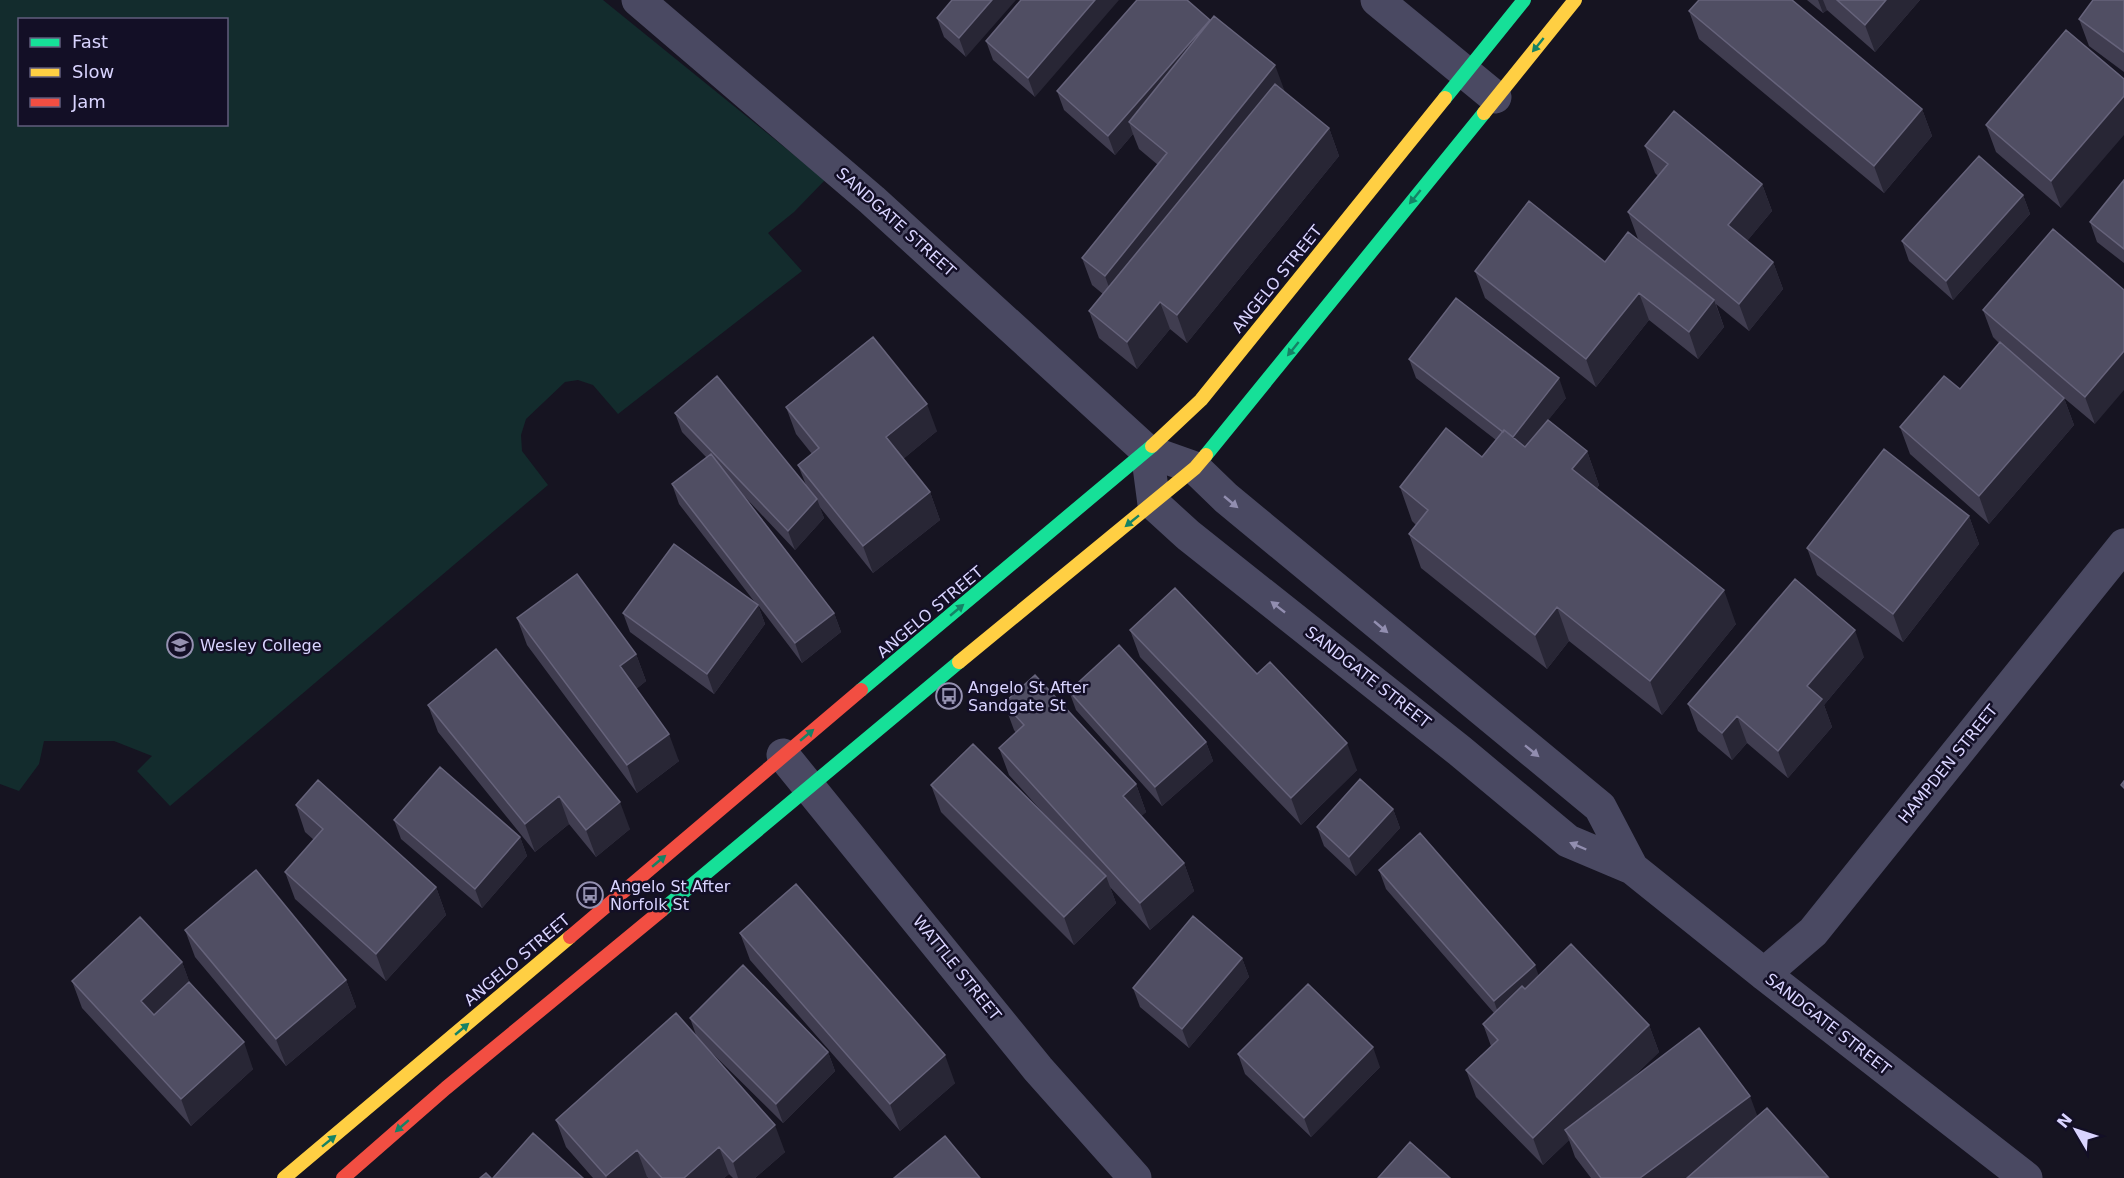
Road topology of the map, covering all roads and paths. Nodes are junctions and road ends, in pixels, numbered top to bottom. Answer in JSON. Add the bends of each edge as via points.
{"nodes":[{"id":1,"x":638,"y":0,"type":"edge"},
{"id":2,"x":1377,"y":0,"type":"edge"},
{"id":3,"x":1524,"y":0,"type":"edge"},
{"id":4,"x":1575,"y":0,"type":"edge"},
{"id":5,"x":1464,"y":74,"type":"junction"},
{"id":6,"x":1495,"y":98,"type":"junction"},
{"id":7,"x":1148,"y":451,"type":"junction"},
{"id":8,"x":1195,"y":468,"type":"junction"},
{"id":9,"x":1154,"y":504,"type":"junction"},
{"id":10,"x":2124,"y":545,"type":"edge"},
{"id":11,"x":783,"y":755,"type":"junction"},
{"id":12,"x":810,"y":788,"type":"junction"},
{"id":13,"x":1632,"y":868,"type":"junction"},
{"id":14,"x":1764,"y":974,"type":"junction"},
{"id":15,"x":300,"y":1173,"type":"edge"},
{"id":16,"x":343,"y":1178,"type":"edge"},
{"id":17,"x":1135,"y":1178,"type":"edge"},
{"id":18,"x":2026,"y":1178,"type":"edge"}],
"edges":[{"from":1,"to":7,"type":"street","name":"SANDGATE STREET","via":[[872,200]]},
{"from":2,"to":5,"type":"street"},
{"from":3,"to":5,"type":"street","name":"ANGELO STREET"},
{"from":4,"to":6,"type":"street","one_way":true},
{"from":5,"to":6,"type":"street"},
{"from":5,"to":7,"type":"street","name":"ANGELO STREET","via":[[1201,400]]},
{"from":6,"to":8,"type":"street","one_way":true},
{"from":7,"to":8,"type":"street","name":"SANDGATE STREET"},
{"from":7,"to":9,"type":"street"},
{"from":11,"to":7,"type":"street","name":"ANGELO STREET","one_way":true},
{"from":8,"to":9,"type":"street"},
{"from":8,"to":13,"type":"street","name":"SANDGATE STREET","one_way":true,"via":[[1600,807]]},
{"from":9,"to":12,"type":"street","one_way":true},
{"from":13,"to":9,"type":"street","name":"SANDGATE STREET","one_way":true,"via":[[1568,841]]},
{"from":10,"to":14,"type":"street","name":"HAMPDEN STREET","via":[[1813,932]]},
{"from":11,"to":12,"type":"street","name":"WATTLE STREET"},
{"from":15,"to":11,"type":"street","name":"ANGELO STREET","one_way":true},
{"from":12,"to":16,"type":"street","one_way":true,"via":[[446,1088]]},
{"from":12,"to":17,"type":"street","name":"WATTLE STREET","via":[[1038,1070]]},
{"from":13,"to":14,"type":"street","name":"SANDGATE STREET"},
{"from":14,"to":18,"type":"street","name":"SANDGATE STREET"}]}
